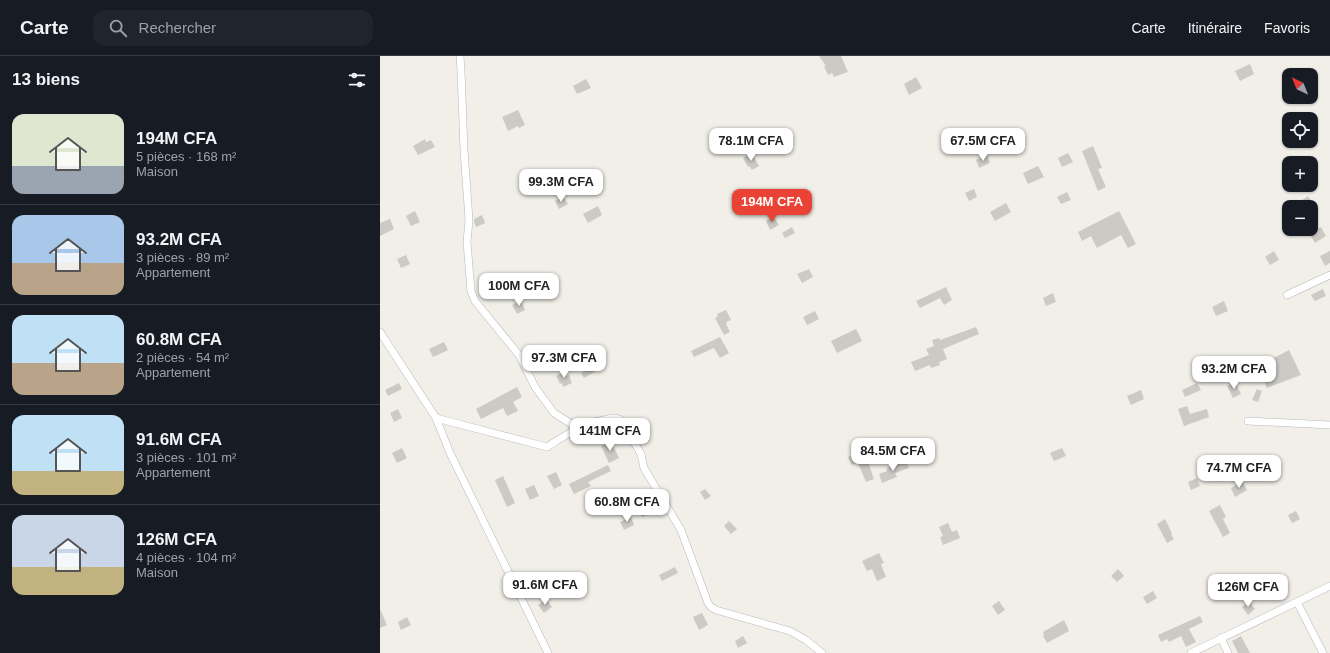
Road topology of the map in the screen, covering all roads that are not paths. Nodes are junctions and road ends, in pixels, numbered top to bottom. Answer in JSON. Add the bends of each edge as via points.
{"nodes":[{"id":1,"x":460,"y":56,"type":"edge"},
{"id":2,"x":1330,"y":276,"type":"edge"},
{"id":3,"x":1287,"y":295,"type":"dead end"},
{"id":4,"x":380,"y":332,"type":"edge"},
{"id":5,"x":436,"y":418,"type":"junction"},
{"id":6,"x":1248,"y":421,"type":"dead end"},
{"id":7,"x":1330,"y":425,"type":"edge"},
{"id":8,"x":578,"y":428,"type":"junction"},
{"id":9,"x":1330,"y":586,"type":"edge"},
{"id":10,"x":1297,"y":602,"type":"junction"},
{"id":11,"x":1221,"y":638,"type":"junction"},
{"id":12,"x":548,"y":653,"type":"edge"},
{"id":13,"x":822,"y":653,"type":"edge"},
{"id":14,"x":1191,"y":653,"type":"edge"},
{"id":15,"x":1228,"y":653,"type":"edge"},
{"id":16,"x":1323,"y":653,"type":"edge"}],
"edges":[{"from":1,"to":8,"type":"street","via":[[469,220],[467,242],[470,291],[475,301],[519,355],[535,387],[554,413]]},
{"from":2,"to":3,"type":"street"},
{"from":4,"to":5,"type":"street"},
{"from":5,"to":8,"type":"street","via":[[547,447]]},
{"from":5,"to":12,"type":"street","via":[[450,453]]},
{"from":6,"to":7,"type":"street"},
{"from":8,"to":13,"type":"street","via":[[590,422],[616,417],[621,420],[641,454],[644,468],[681,530],[711,607],[790,631]]},
{"from":9,"to":10,"type":"street"},
{"from":10,"to":11,"type":"street"},
{"from":10,"to":16,"type":"street"},
{"from":11,"to":14,"type":"street"},
{"from":11,"to":15,"type":"street"}]}
